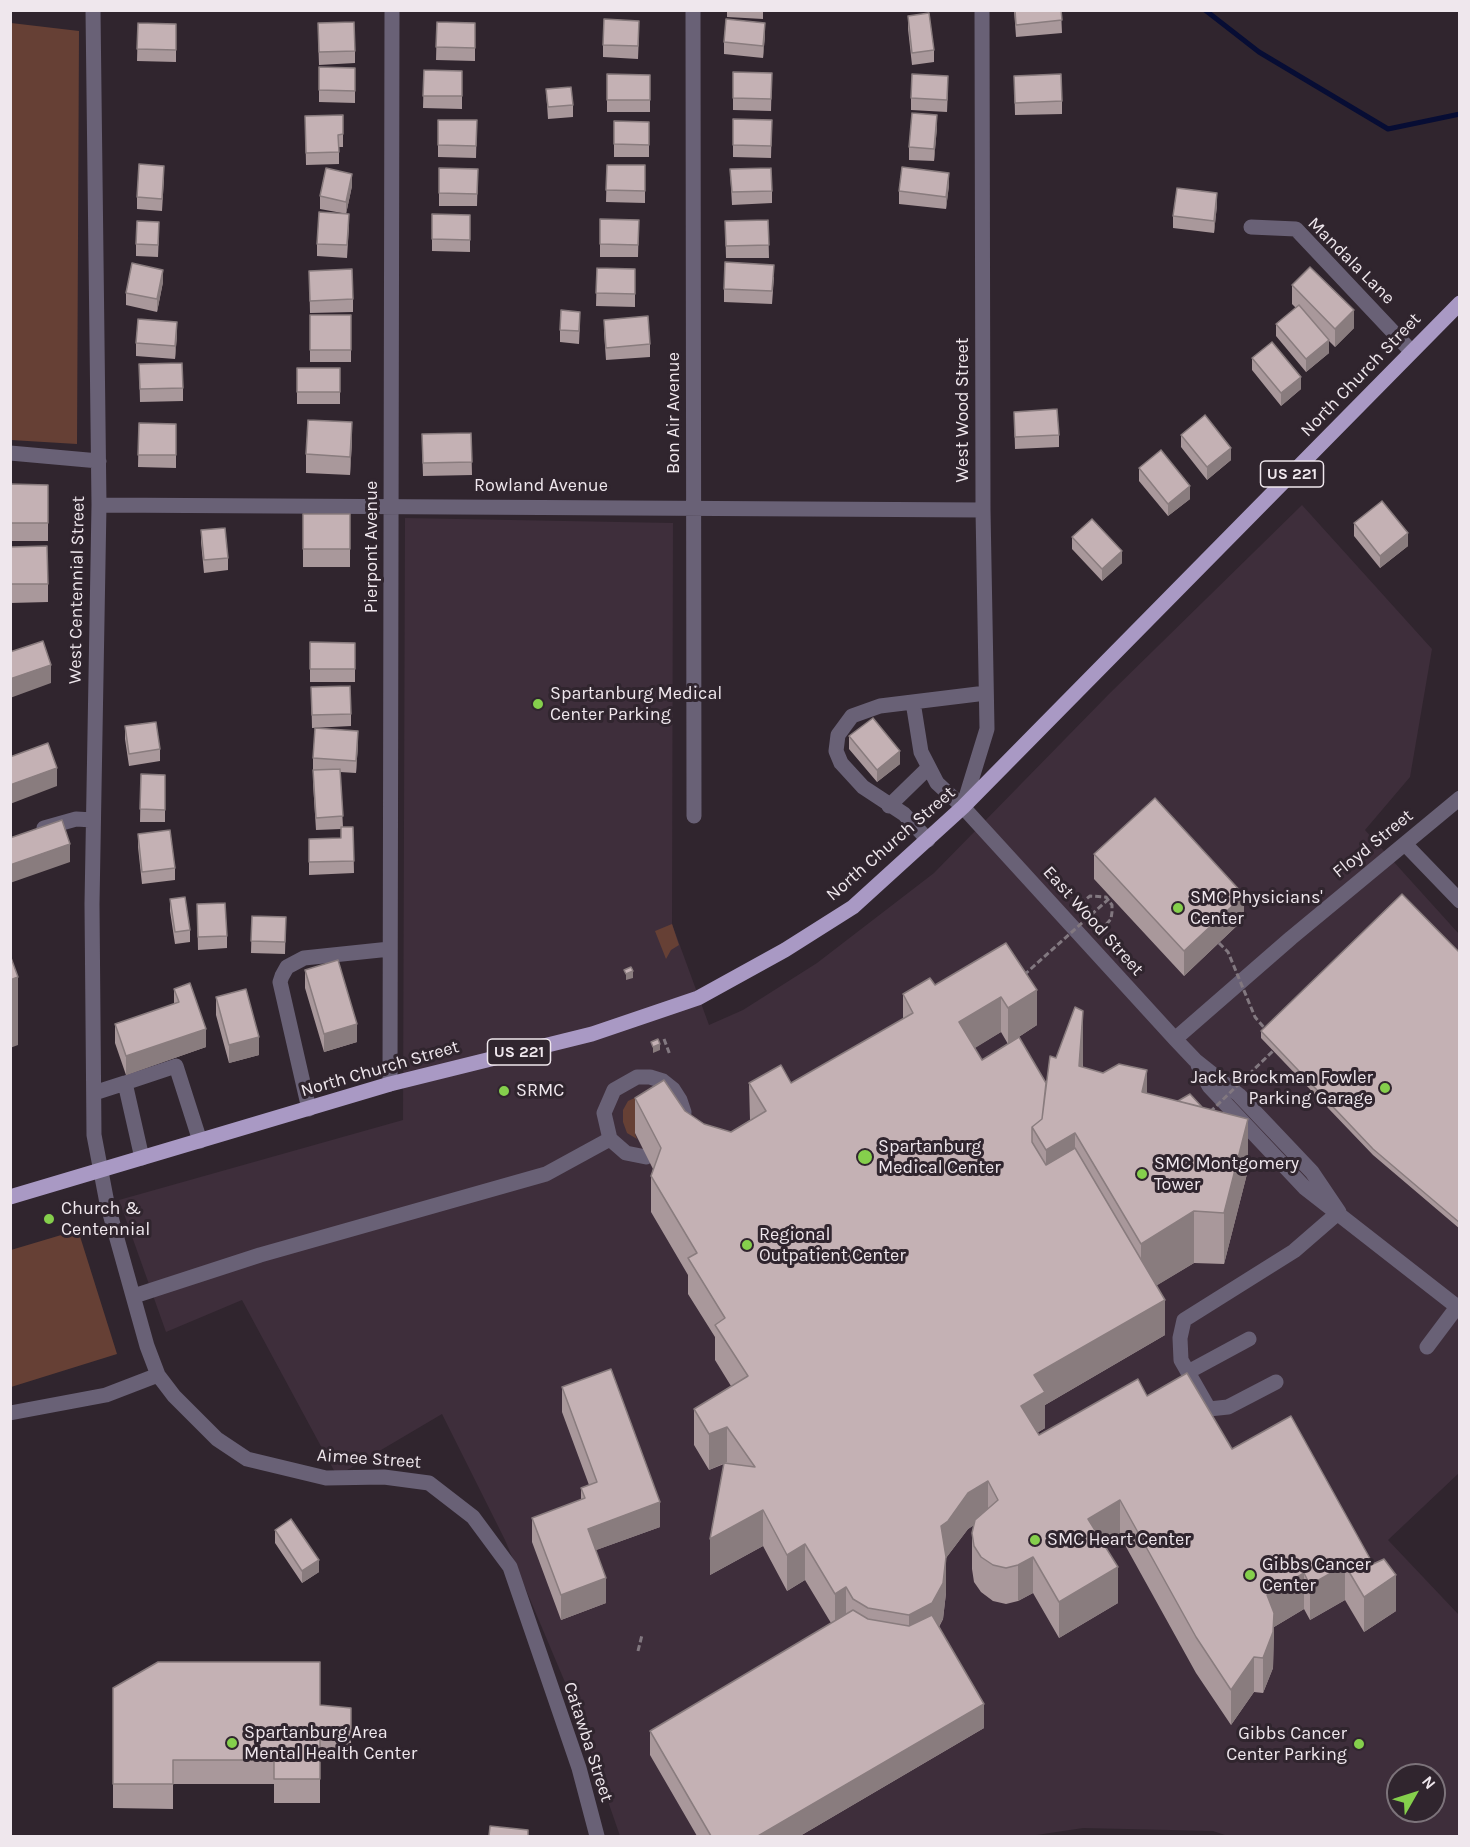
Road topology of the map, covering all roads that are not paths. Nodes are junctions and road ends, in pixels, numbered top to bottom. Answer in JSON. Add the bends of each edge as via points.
{"nodes":[{"id":1,"x":93,"y":10,"type":"edge"},
{"id":2,"x":392,"y":10,"type":"edge"},
{"id":3,"x":693,"y":10,"type":"edge"},
{"id":4,"x":982,"y":10,"type":"edge"},
{"id":5,"x":1251,"y":227,"type":"dead end"},
{"id":6,"x":1460,"y":303,"type":"edge"},
{"id":7,"x":1411,"y":351,"type":"junction"},
{"id":8,"x":10,"y":453,"type":"edge"},
{"id":9,"x":99,"y":461,"type":"junction"},
{"id":10,"x":99,"y":505,"type":"junction"},
{"id":11,"x":391,"y":505,"type":"junction"},
{"id":12,"x":694,"y":506,"type":"junction"},
{"id":13,"x":983,"y":510,"type":"junction"},
{"id":14,"x":986,"y":693,"type":"junction"},
{"id":15,"x":913,"y":702,"type":"junction"},
{"id":16,"x":927,"y":769,"type":"junction"},
{"id":17,"x":1460,"y":798,"type":"edge"},
{"id":18,"x":889,"y":806,"type":"junction"},
{"id":19,"x":963,"y":807,"type":"junction"},
{"id":20,"x":694,"y":816,"type":"dead end"},
{"id":21,"x":93,"y":820,"type":"junction"},
{"id":22,"x":42,"y":828,"type":"edge"},
{"id":23,"x":928,"y":840,"type":"junction"},
{"id":24,"x":1405,"y":844,"type":"junction"},
{"id":25,"x":1460,"y":901,"type":"edge"},
{"id":26,"x":390,"y":949,"type":"junction"},
{"id":27,"x":1175,"y":1039,"type":"junction"},
{"id":28,"x":125,"y":1083,"type":"junction"},
{"id":29,"x":390,"y":1084,"type":"junction"},
{"id":30,"x":94,"y":1093,"type":"junction"},
{"id":31,"x":309,"y":1109,"type":"junction"},
{"id":32,"x":679,"y":1137,"type":"edge"},
{"id":33,"x":610,"y":1139,"type":"junction"},
{"id":34,"x":200,"y":1141,"type":"junction"},
{"id":35,"x":646,"y":1157,"type":"dead end"},
{"id":36,"x":142,"y":1158,"type":"junction"},
{"id":37,"x":101,"y":1170,"type":"junction"},
{"id":38,"x":10,"y":1197,"type":"edge"},
{"id":39,"x":1339,"y":1212,"type":"junction"},
{"id":40,"x":134,"y":1296,"type":"junction"},
{"id":41,"x":1458,"y":1308,"type":"edge"},
{"id":42,"x":1249,"y":1339,"type":"dead end"},
{"id":43,"x":1427,"y":1347,"type":"dead end"},
{"id":44,"x":1188,"y":1372,"type":"junction"},
{"id":45,"x":159,"y":1375,"type":"junction"},
{"id":46,"x":1276,"y":1382,"type":"dead end"},
{"id":47,"x":10,"y":1413,"type":"edge"},
{"id":48,"x":541,"y":1660,"type":"joint"},
{"id":49,"x":597,"y":1836,"type":"edge"}],
"edges":[{"from":1,"to":9,"type":"street","name":"West Centennial Street"},
{"from":2,"to":11,"type":"street","name":"Pierpont Avenue"},
{"from":3,"to":12,"type":"street","name":"Bon Air Avenue"},
{"from":4,"to":13,"type":"street","name":"West Wood Street"},
{"from":5,"to":7,"type":"street","name":"Mandala Lane","via":[[1296,229]]},
{"from":6,"to":7,"type":"main road","name":"North Church Street","number":"US 221"},
{"from":7,"to":19,"type":"main road","name":"North Church Street","number":"US 221"},
{"from":8,"to":9,"type":"street"},
{"from":9,"to":10,"type":"street","name":"West Centennial Street"},
{"from":10,"to":11,"type":"street","name":"Rowland Avenue"},
{"from":10,"to":21,"type":"street","name":"West Centennial Street"},
{"from":11,"to":12,"type":"street","name":"Rowland Avenue"},
{"from":11,"to":26,"type":"street","name":"Pierpont Avenue"},
{"from":12,"to":13,"type":"street","name":"Rowland Avenue"},
{"from":12,"to":20,"type":"street","name":"Bon Air Avenue"},
{"from":13,"to":14,"type":"street","name":"West Wood Street"},
{"from":14,"to":15,"type":"street"},
{"from":14,"to":19,"type":"street","name":"West Wood Street","via":[[985,736]]},
{"from":15,"to":16,"type":"street"},
{"from":15,"to":18,"type":"street","via":[[880,706],[852,716],[838,735],[838,757],[863,787]]},
{"from":16,"to":18,"type":"street"},
{"from":16,"to":19,"type":"street","name":"East Wood Street"},
{"from":17,"to":24,"type":"street","name":"Floyd Street"},
{"from":18,"to":23,"type":"street","via":[[904,814]]},
{"from":19,"to":23,"type":"main road","name":"North Church Street","number":"US 221"},
{"from":19,"to":27,"type":"street","name":"East Wood Street"},
{"from":21,"to":22,"type":"street","via":[[76,819]]},
{"from":21,"to":30,"type":"street","name":"West Centennial Street"},
{"from":23,"to":29,"type":"main road","name":"North Church Street","number":"US 221","via":[[853,907],[748,973],[698,998],[592,1034]]},
{"from":24,"to":25,"type":"street"},
{"from":24,"to":27,"type":"street","name":"Floyd Street"},
{"from":26,"to":29,"type":"street","name":"Pierpont Avenue"},
{"from":26,"to":31,"type":"street","via":[[304,958],[287,967],[282,976],[280,982]]},
{"from":27,"to":39,"type":"street","name":"East Wood Street","via":[[1239,1095],[1312,1172]]},
{"from":28,"to":30,"type":"street"},
{"from":28,"to":34,"type":"street","via":[[176,1065]]},
{"from":28,"to":36,"type":"street"},
{"from":29,"to":31,"type":"main road","name":"North Church Street","number":"US 221"},
{"from":30,"to":37,"type":"street","name":"West Centennial Street","via":[[94,1135]]},
{"from":31,"to":34,"type":"main road","name":"North Church Street","number":"US 221"},
{"from":32,"to":33,"type":"street","via":[[684,1125],[681,1100],[673,1089],[656,1079],[637,1077],[614,1090],[607,1101],[604,1113]]},
{"from":33,"to":35,"type":"street","via":[[626,1153]]},
{"from":33,"to":40,"type":"street","via":[[546,1174]]},
{"from":34,"to":36,"type":"main road","name":"North Church Street","number":"US 221"},
{"from":36,"to":37,"type":"main road","name":"North Church Street","number":"US 221"},
{"from":37,"to":38,"type":"main road","name":"North Church Street","number":"US 221"},
{"from":37,"to":40,"type":"street","name":"Aimee Street"},
{"from":39,"to":41,"type":"street","name":"East Wood Street"},
{"from":39,"to":44,"type":"street","via":[[1294,1251],[1184,1320],[1181,1360]]},
{"from":40,"to":45,"type":"street","name":"Aimee Street"},
{"from":41,"to":43,"type":"street"},
{"from":42,"to":44,"type":"street"},
{"from":44,"to":46,"type":"street","via":[[1209,1409],[1228,1407]]},
{"from":45,"to":47,"type":"street","via":[[106,1395]]},
{"from":45,"to":48,"type":"street","name":"Aimee Street","via":[[174,1396],[218,1439],[247,1459],[326,1478],[384,1477],[429,1483],[473,1517],[510,1567]]},
{"from":48,"to":49,"type":"street","name":"Catawba Street","via":[[579,1768]]}]}
